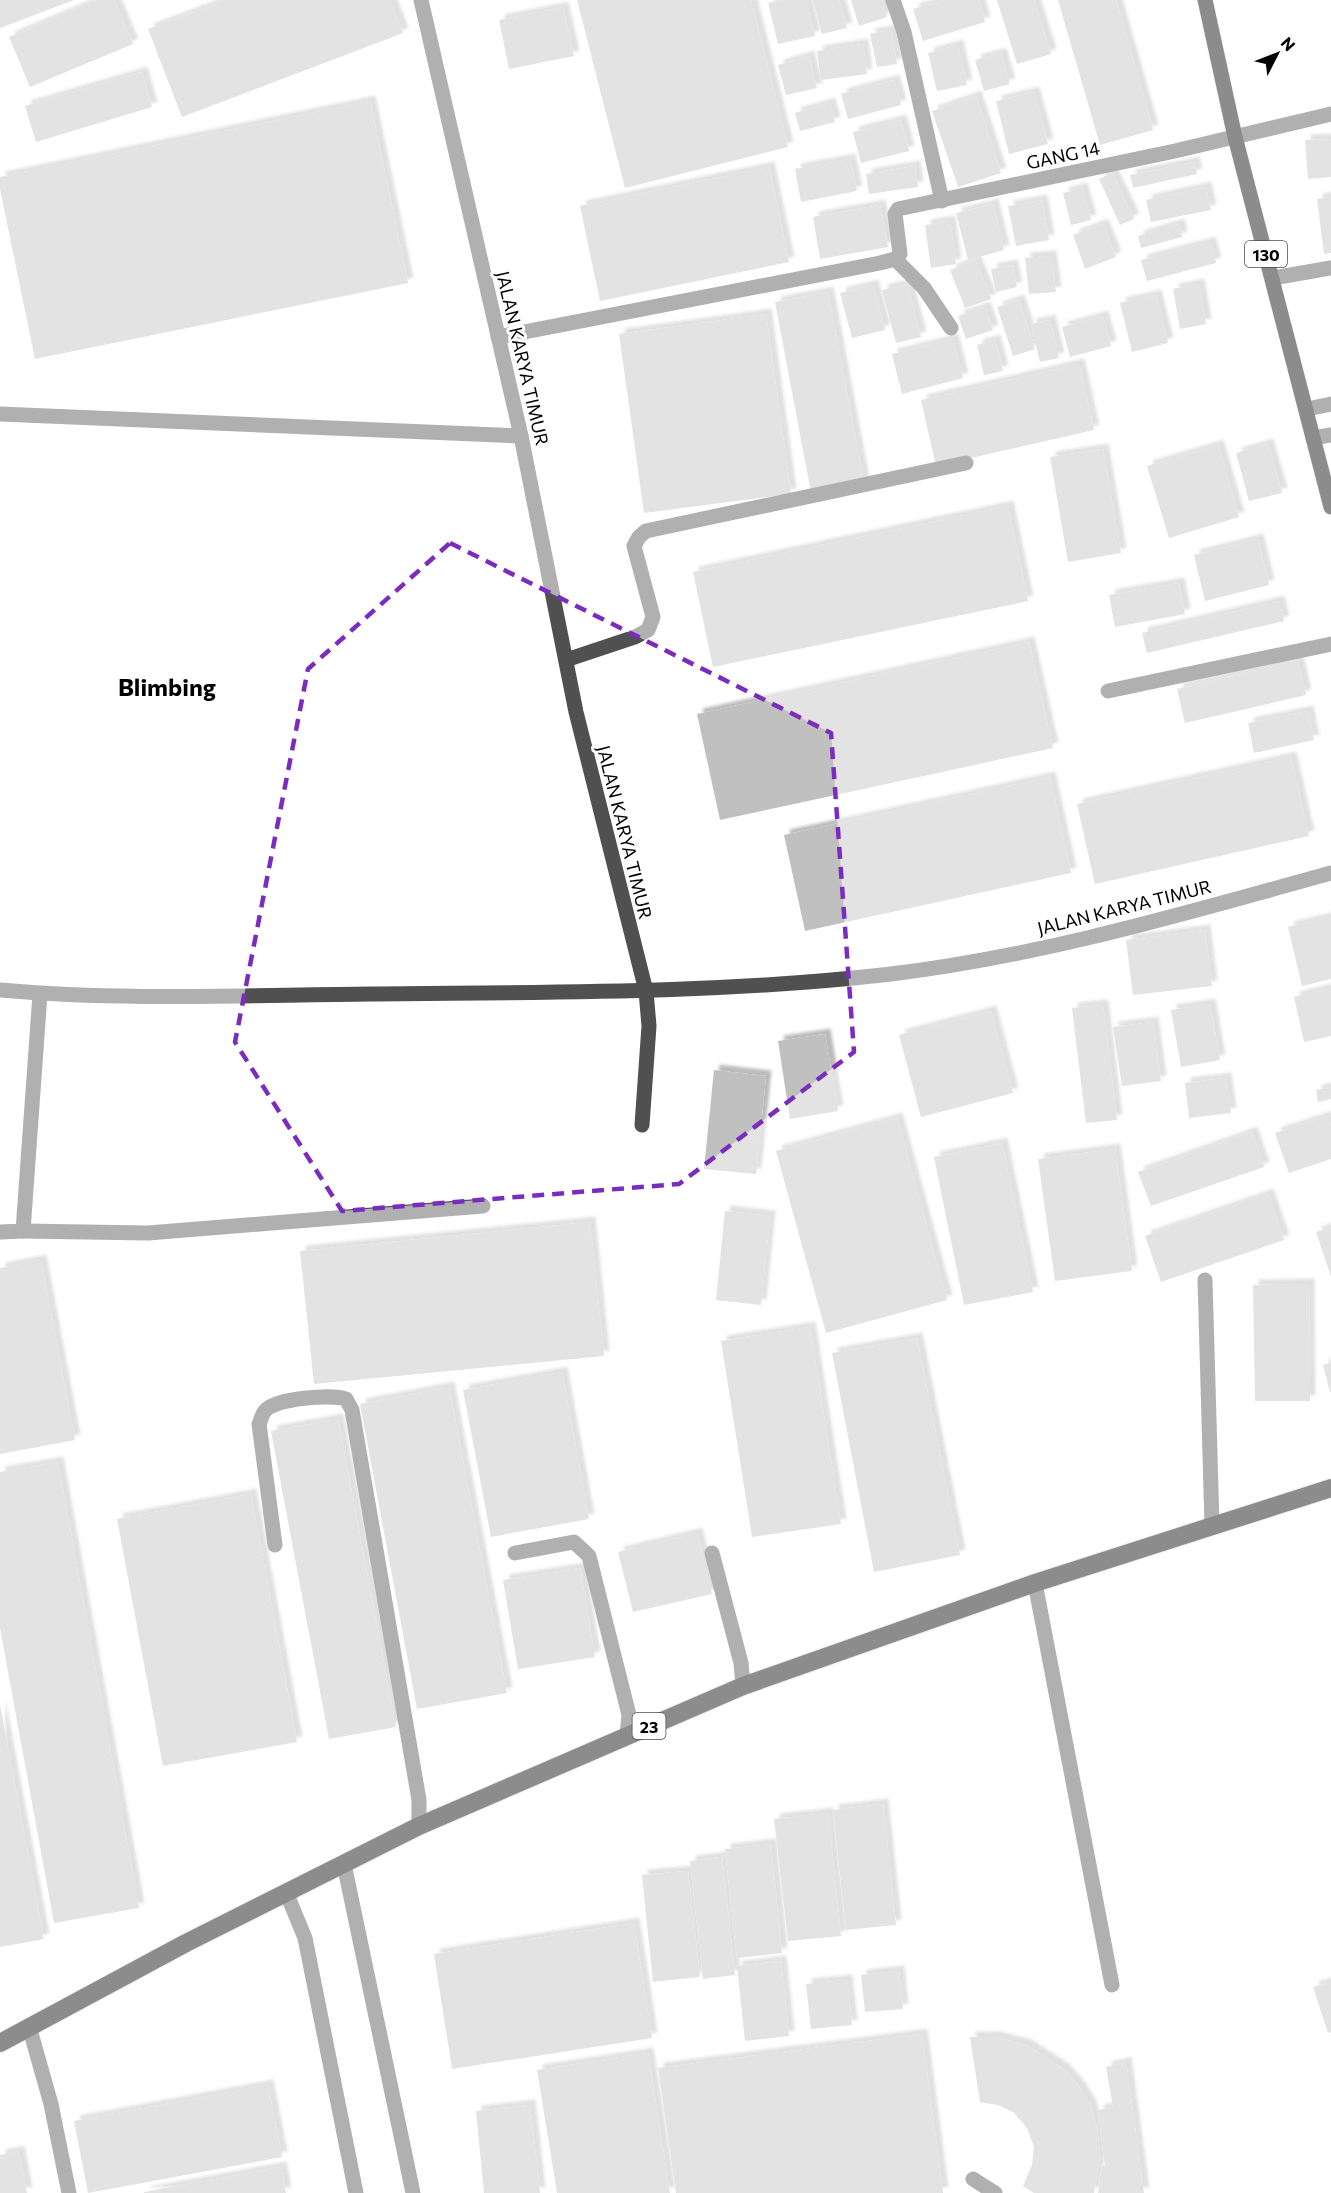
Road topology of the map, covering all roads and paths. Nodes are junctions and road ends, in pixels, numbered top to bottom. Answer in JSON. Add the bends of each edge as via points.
{"nodes":[{"id":1,"x":421,"y":0,"type":"edge"},
{"id":2,"x":893,"y":0,"type":"edge"},
{"id":3,"x":1205,"y":0,"type":"edge"},
{"id":4,"x":1331,"y":114,"type":"edge"},
{"id":5,"x":1235,"y":137,"type":"junction"},
{"id":6,"x":942,"y":201,"type":"junction"},
{"id":7,"x":895,"y":259,"type":"junction"},
{"id":8,"x":1331,"y":268,"type":"edge"},
{"id":9,"x":1273,"y":278,"type":"junction"},
{"id":10,"x":951,"y":328,"type":"dead end"},
{"id":11,"x":498,"y":337,"type":"junction"},
{"id":12,"x":1331,"y":405,"type":"edge"},
{"id":13,"x":1307,"y":410,"type":"junction"},
{"id":14,"x":0,"y":414,"type":"edge"},
{"id":15,"x":1331,"y":435,"type":"edge"},
{"id":16,"x":521,"y":436,"type":"junction"},
{"id":17,"x":1313,"y":438,"type":"junction"},
{"id":18,"x":966,"y":463,"type":"dead end"},
{"id":19,"x":1331,"y":507,"type":"edge"},
{"id":20,"x":1331,"y":644,"type":"edge"},
{"id":21,"x":566,"y":660,"type":"junction"},
{"id":22,"x":1108,"y":690,"type":"dead end"},
{"id":23,"x":1331,"y":873,"type":"edge"},
{"id":24,"x":0,"y":990,"type":"edge"},
{"id":25,"x":646,"y":991,"type":"junction"},
{"id":26,"x":40,"y":994,"type":"junction"},
{"id":27,"x":642,"y":1125,"type":"dead end"},
{"id":28,"x":483,"y":1206,"type":"dead end"},
{"id":29,"x":23,"y":1231,"type":"junction"},
{"id":30,"x":0,"y":1232,"type":"edge"},
{"id":31,"x":1205,"y":1280,"type":"dead end"},
{"id":32,"x":1331,"y":1488,"type":"edge"},
{"id":33,"x":1212,"y":1525,"type":"junction"},
{"id":34,"x":274,"y":1545,"type":"dead end"},
{"id":35,"x":515,"y":1553,"type":"dead end"},
{"id":36,"x":712,"y":1553,"type":"dead end"},
{"id":37,"x":1035,"y":1582,"type":"junction"},
{"id":38,"x":744,"y":1686,"type":"junction"},
{"id":39,"x":627,"y":1736,"type":"junction"},
{"id":40,"x":419,"y":1826,"type":"junction"},
{"id":41,"x":344,"y":1864,"type":"junction"},
{"id":42,"x":286,"y":1892,"type":"junction"},
{"id":43,"x":1112,"y":1985,"type":"dead end"},
{"id":44,"x":29,"y":2026,"type":"junction"},
{"id":45,"x":0,"y":2043,"type":"edge"},
{"id":46,"x":974,"y":2179,"type":"dead end"},
{"id":47,"x":69,"y":2193,"type":"edge"},
{"id":48,"x":356,"y":2193,"type":"edge"},
{"id":49,"x":413,"y":2193,"type":"edge"},
{"id":50,"x":994,"y":2193,"type":"edge"}],
"edges":[{"from":1,"to":11,"type":"street","name":"JALAN KARYA TIMUR"},
{"from":2,"to":6,"type":"street"},
{"from":3,"to":5,"type":"main road","number":"130"},
{"from":4,"to":5,"type":"street","name":"GANG 14"},
{"from":5,"to":6,"type":"street","name":"GANG 14"},
{"from":5,"to":9,"type":"main road","number":"130"},
{"from":6,"to":7,"type":"street","name":"GANG 14","via":[[898,209],[895,214],[900,254]]},
{"from":7,"to":10,"type":"street","via":[[924,288]]},
{"from":7,"to":11,"type":"street"},
{"from":8,"to":9,"type":"street"},
{"from":9,"to":13,"type":"main road","number":"130"},
{"from":11,"to":16,"type":"street","name":"JALAN KARYA TIMUR"},
{"from":12,"to":13,"type":"street"},
{"from":13,"to":17,"type":"main road","number":"130"},
{"from":14,"to":16,"type":"street"},
{"from":15,"to":17,"type":"street"},
{"from":16,"to":21,"type":"street","name":"JALAN KARYA TIMUR"},
{"from":17,"to":19,"type":"main road","number":"130"},
{"from":18,"to":21,"type":"street","via":[[646,531],[634,546],[653,617],[648,630]]},
{"from":20,"to":22,"type":"street"},
{"from":21,"to":25,"type":"street","name":"JALAN KARYA TIMUR","via":[[621,902]]},
{"from":23,"to":25,"type":"street","name":"JALAN KARYA TIMUR","via":[[1086,940],[928,968],[733,989]]},
{"from":24,"to":26,"type":"street"},
{"from":25,"to":26,"type":"street"},
{"from":25,"to":27,"type":"street","via":[[649,1026]]},
{"from":26,"to":29,"type":"street"},
{"from":28,"to":29,"type":"street","via":[[148,1233]]},
{"from":29,"to":30,"type":"street"},
{"from":31,"to":33,"type":"street"},
{"from":32,"to":33,"type":"highway","number":"23"},
{"from":33,"to":37,"type":"highway","number":"23"},
{"from":34,"to":40,"type":"street","via":[[259,1424],[266,1410],[279,1403],[335,1395],[346,1399],[352,1410],[419,1800]]},
{"from":35,"to":39,"type":"street","via":[[574,1542],[589,1556],[629,1715]]},
{"from":36,"to":38,"type":"street"},
{"from":37,"to":38,"type":"highway","number":"23"},
{"from":37,"to":43,"type":"street"},
{"from":38,"to":39,"type":"highway","number":"23"},
{"from":39,"to":40,"type":"highway","number":"23"},
{"from":40,"to":41,"type":"highway","number":"23"},
{"from":41,"to":42,"type":"highway","number":"23"},
{"from":41,"to":49,"type":"street"},
{"from":42,"to":44,"type":"highway","number":"23"},
{"from":42,"to":48,"type":"street","via":[[305,1938]]},
{"from":44,"to":45,"type":"highway","number":"23"},
{"from":44,"to":47,"type":"street","via":[[51,2104]]},
{"from":46,"to":50,"type":"street"}]}
